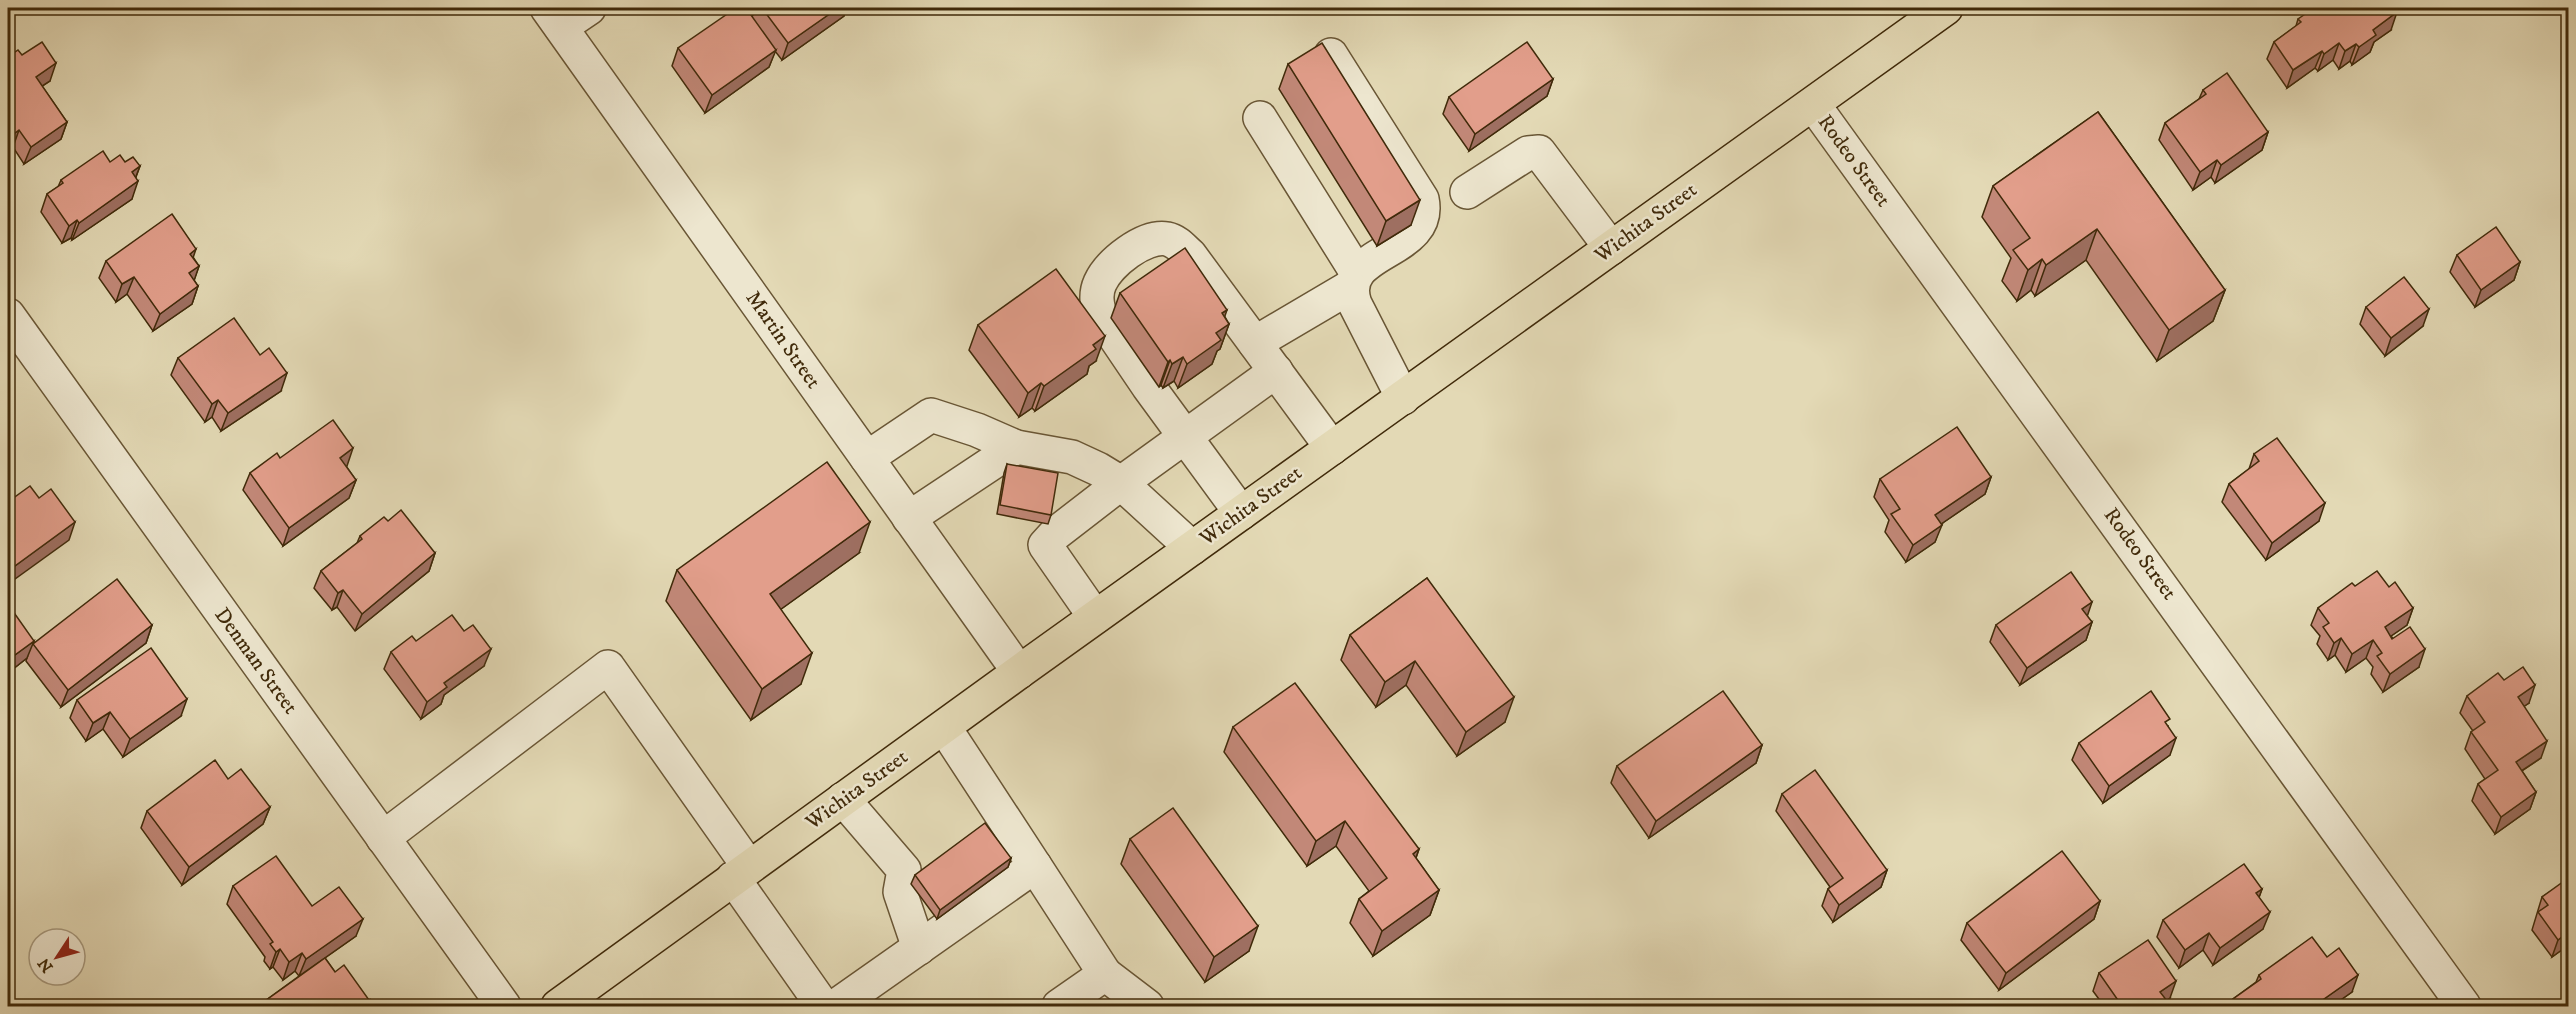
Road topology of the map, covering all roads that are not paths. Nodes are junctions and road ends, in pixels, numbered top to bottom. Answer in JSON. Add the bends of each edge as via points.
{"nodes":[{"id":1,"x":588,"y":8,"type":"edge"},
{"id":2,"x":1946,"y":8,"type":"edge"},
{"id":3,"x":554,"y":17,"type":"edge"},
{"id":4,"x":1331,"y":55,"type":"edge"},
{"id":5,"x":1813,"y":104,"type":"junction"},
{"id":6,"x":1260,"y":118,"type":"dead end"},
{"id":7,"x":1467,"y":192,"type":"dead end"},
{"id":8,"x":1611,"y":248,"type":"junction"},
{"id":9,"x":1353,"y":280,"type":"junction"},
{"id":10,"x":8,"y":315,"type":"edge"},
{"id":11,"x":1255,"y":343,"type":"junction"},
{"id":12,"x":1276,"y":371,"type":"junction"},
{"id":13,"x":1403,"y":398,"type":"junction"},
{"id":14,"x":1185,"y":435,"type":"junction"},
{"id":15,"x":1016,"y":447,"type":"junction"},
{"id":16,"x":1332,"y":448,"type":"junction"},
{"id":17,"x":867,"y":458,"type":"junction"},
{"id":18,"x":1121,"y":483,"type":"junction"},
{"id":19,"x":1241,"y":513,"type":"junction"},
{"id":20,"x":909,"y":518,"type":"junction"},
{"id":21,"x":1192,"y":548,"type":"junction"},
{"id":22,"x":1095,"y":617,"type":"junction"},
{"id":23,"x":1019,"y":672,"type":"junction"},
{"id":24,"x":944,"y":727,"type":"junction"},
{"id":25,"x":843,"y":799,"type":"junction"},
{"id":26,"x":383,"y":838,"type":"junction"},
{"id":27,"x":1035,"y":866,"type":"junction"},
{"id":28,"x":741,"y":873,"type":"junction"},
{"id":29,"x":918,"y":948,"type":"junction"},
{"id":30,"x":1105,"y":974,"type":"junction"},
{"id":31,"x":504,"y":1006,"type":"edge"},
{"id":32,"x":558,"y":1006,"type":"edge"},
{"id":33,"x":823,"y":1006,"type":"edge"},
{"id":34,"x":836,"y":1006,"type":"edge"},
{"id":35,"x":1059,"y":1006,"type":"edge"},
{"id":36,"x":1147,"y":1006,"type":"edge"},
{"id":37,"x":2464,"y":1006,"type":"edge"}],
"edges":[{"from":1,"to":3,"type":"street"},
{"from":2,"to":5,"type":"main road","name":"Wichita Street"},
{"from":3,"to":17,"type":"street","name":"Martin Street"},
{"from":4,"to":9,"type":"street","via":[[1413,182],[1425,211],[1416,231]]},
{"from":5,"to":8,"type":"main road","name":"Wichita Street"},
{"from":5,"to":37,"type":"street","name":"Rodeo Street"},
{"from":6,"to":9,"type":"street"},
{"from":7,"to":8,"type":"street","via":[[1528,153],[1539,152]]},
{"from":8,"to":13,"type":"main road","name":"Wichita Street"},
{"from":9,"to":11,"type":"street"},
{"from":9,"to":13,"type":"street","via":[[1354,304]]},
{"from":10,"to":26,"type":"street","name":"Denman Street"},
{"from":11,"to":12,"type":"street"},
{"from":11,"to":14,"type":"street","via":[[1178,243],[1167,239],[1143,243],[1105,274],[1097,296],[1100,315]]},
{"from":12,"to":14,"type":"street"},
{"from":12,"to":16,"type":"street"},
{"from":13,"to":16,"type":"main road","name":"Wichita Street"},
{"from":14,"to":18,"type":"street"},
{"from":14,"to":19,"type":"street"},
{"from":15,"to":17,"type":"street","via":[[931,415]]},
{"from":15,"to":18,"type":"street","via":[[1072,457]]},
{"from":15,"to":20,"type":"street"},
{"from":16,"to":19,"type":"main road","name":"Wichita Street"},
{"from":17,"to":20,"type":"street","name":"Martin Street"},
{"from":18,"to":21,"type":"street"},
{"from":18,"to":22,"type":"street","via":[[1045,545]]},
{"from":19,"to":21,"type":"main road","name":"Wichita Street"},
{"from":20,"to":23,"type":"street","name":"Martin Street"},
{"from":21,"to":22,"type":"main road","name":"Wichita Street"},
{"from":22,"to":23,"type":"main road","name":"Wichita Street"},
{"from":23,"to":24,"type":"main road","name":"Wichita Street"},
{"from":24,"to":25,"type":"main road","name":"Wichita Street"},
{"from":24,"to":27,"type":"street"},
{"from":25,"to":28,"type":"main road","name":"Wichita Street"},
{"from":25,"to":29,"type":"street","via":[[904,870],[900,892]]},
{"from":26,"to":28,"type":"street","via":[[608,667]]},
{"from":26,"to":31,"type":"street","name":"Denman Street"},
{"from":27,"to":29,"type":"street"},
{"from":27,"to":30,"type":"street"},
{"from":28,"to":32,"type":"main road","name":"Wichita Street"},
{"from":28,"to":33,"type":"street"},
{"from":29,"to":34,"type":"street"},
{"from":30,"to":35,"type":"street"},
{"from":30,"to":36,"type":"street"}]}
